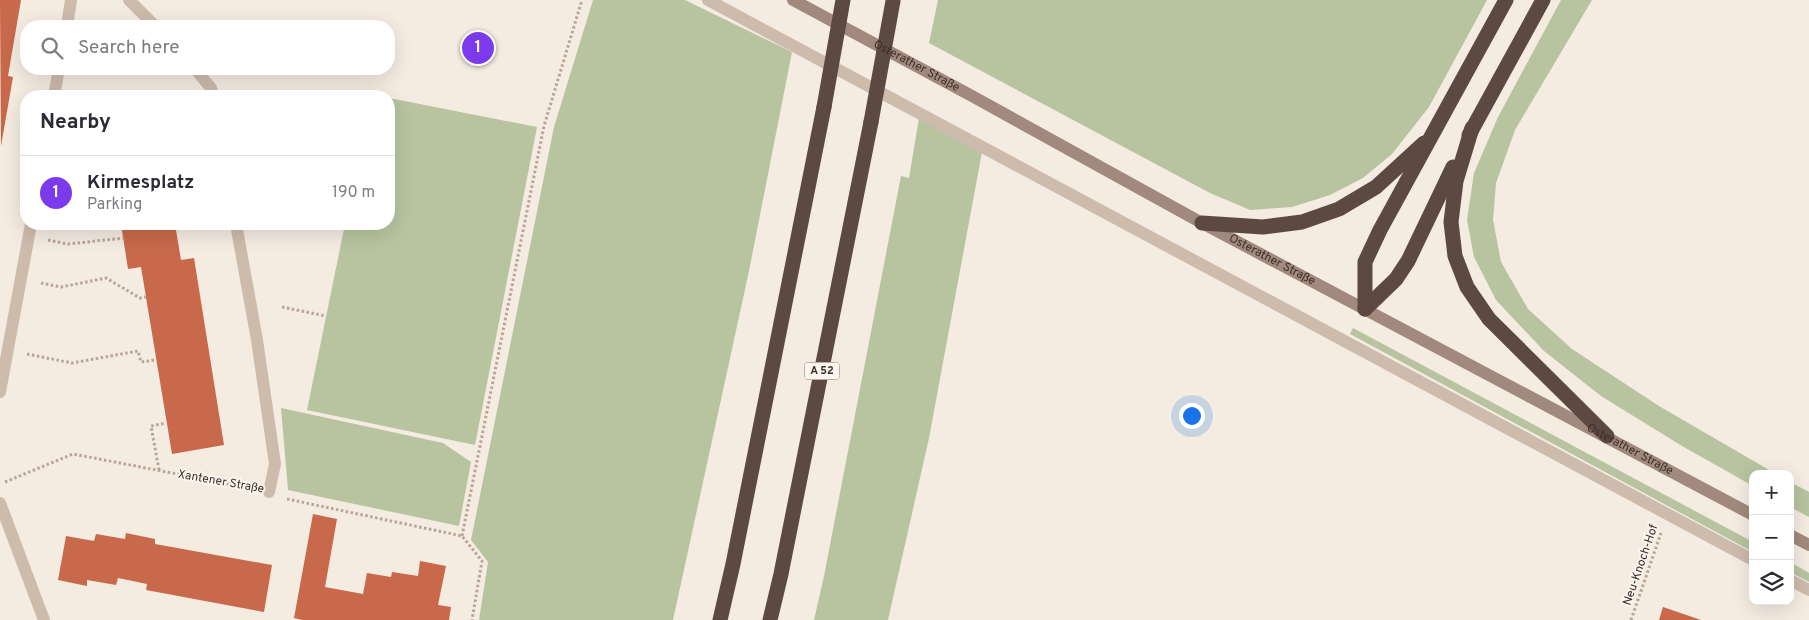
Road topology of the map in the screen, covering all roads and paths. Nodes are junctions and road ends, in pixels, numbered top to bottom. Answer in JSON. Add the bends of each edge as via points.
{"nodes":[{"id":1,"x":71,"y":0,"type":"edge"},
{"id":2,"x":129,"y":0,"type":"edge"},
{"id":3,"x":582,"y":0,"type":"edge"},
{"id":4,"x":708,"y":0,"type":"edge"},
{"id":5,"x":793,"y":0,"type":"edge"},
{"id":6,"x":843,"y":0,"type":"edge"},
{"id":7,"x":893,"y":0,"type":"edge"},
{"id":8,"x":1506,"y":0,"type":"edge"},
{"id":9,"x":1542,"y":0,"type":"edge"},
{"id":10,"x":68,"y":20,"type":"edge"},
{"id":11,"x":150,"y":20,"type":"edge"},
{"id":12,"x":59,"y":75,"type":"edge"},
{"id":13,"x":200,"y":75,"type":"edge"},
{"id":14,"x":55,"y":90,"type":"edge"},
{"id":15,"x":212,"y":90,"type":"edge"},
{"id":16,"x":1472,"y":128,"type":"junction"},
{"id":17,"x":1434,"y":133,"type":"junction"},
{"id":18,"x":1202,"y":223,"type":"junction"},
{"id":19,"x":30,"y":230,"type":"edge"},
{"id":20,"x":237,"y":230,"type":"edge"},
{"id":21,"x":124,"y":238,"type":"dead end"},
{"id":22,"x":21,"y":279,"type":"junction"},
{"id":23,"x":146,"y":297,"type":"dead end"},
{"id":24,"x":282,"y":307,"type":"dead end"},
{"id":25,"x":1365,"y":309,"type":"junction"},
{"id":26,"x":326,"y":316,"type":"dead end"},
{"id":27,"x":8,"y":350,"type":"junction"},
{"id":28,"x":156,"y":360,"type":"dead end"},
{"id":29,"x":0,"y":392,"type":"edge"},
{"id":30,"x":166,"y":423,"type":"dead end"},
{"id":31,"x":1607,"y":436,"type":"junction"},
{"id":32,"x":158,"y":470,"type":"junction"},
{"id":33,"x":0,"y":484,"type":"edge"},
{"id":34,"x":269,"y":492,"type":"junction"},
{"id":35,"x":0,"y":503,"type":"edge"},
{"id":36,"x":1749,"y":513,"type":"edge"},
{"id":37,"x":1667,"y":515,"type":"junction"},
{"id":38,"x":462,"y":536,"type":"junction"},
{"id":39,"x":1794,"y":537,"type":"edge"},
{"id":40,"x":1809,"y":545,"type":"edge"},
{"id":41,"x":1749,"y":558,"type":"edge"},
{"id":42,"x":1794,"y":582,"type":"edge"},
{"id":43,"x":1809,"y":590,"type":"edge"},
{"id":44,"x":44,"y":620,"type":"edge"},
{"id":45,"x":472,"y":620,"type":"edge"},
{"id":46,"x":720,"y":620,"type":"edge"},
{"id":47,"x":770,"y":620,"type":"edge"},
{"id":48,"x":1631,"y":620,"type":"edge"}],
"edges":[{"from":1,"to":10,"type":"street"},
{"from":2,"to":11,"type":"street"},
{"from":3,"to":38,"type":"path","via":[[544,126]]},
{"from":4,"to":37,"type":"street"},
{"from":5,"to":18,"type":"main road","name":"Osterather Straße"},
{"from":6,"to":46,"type":"highway","bridge":true},
{"from":7,"to":47,"type":"highway","number":"A 52","bridge":true},
{"from":8,"to":17,"type":"highway"},
{"from":9,"to":16,"type":"highway"},
{"from":12,"to":14,"type":"street"},
{"from":13,"to":15,"type":"street"},
{"from":16,"to":25,"type":"highway","via":[[1408,261],[1396,279]]},
{"from":16,"to":31,"type":"highway","via":[[1456,181],[1451,222],[1455,256],[1467,288],[1489,319]]},
{"from":17,"to":18,"type":"highway","via":[[1376,187],[1339,209],[1302,222],[1263,227]]},
{"from":17,"to":25,"type":"highway","via":[[1380,230],[1366,262]]},
{"from":18,"to":25,"type":"main road","name":"Osterather Straße"},
{"from":19,"to":21,"type":"path","via":[[68,244]]},
{"from":19,"to":22,"type":"street"},
{"from":20,"to":34,"type":"street","name":"Xantener Straße","via":[[275,464]]},
{"from":22,"to":23,"type":"path","via":[[61,287],[106,278],[140,298]]},
{"from":22,"to":27,"type":"street"},
{"from":24,"to":26,"type":"path"},
{"from":25,"to":31,"type":"main road","name":"Osterather Straße"},
{"from":27,"to":28,"type":"path","via":[[72,363],[138,352],[140,362]]},
{"from":27,"to":29,"type":"street"},
{"from":30,"to":32,"type":"path","via":[[151,426]]},
{"from":31,"to":36,"type":"main road","name":"Osterather Straße"},
{"from":32,"to":33,"type":"path","name":"Xantener Straße","via":[[73,454]]},
{"from":32,"to":34,"type":"path","name":"Xantener Straße"},
{"from":34,"to":38,"type":"path","via":[[286,499]]},
{"from":35,"to":44,"type":"street"},
{"from":37,"to":41,"type":"street"},
{"from":37,"to":48,"type":"path","name":"Neu-Knoch-Hof"},
{"from":38,"to":45,"type":"path","via":[[482,560]]},
{"from":39,"to":40,"type":"main road"},
{"from":42,"to":43,"type":"street"}]}
